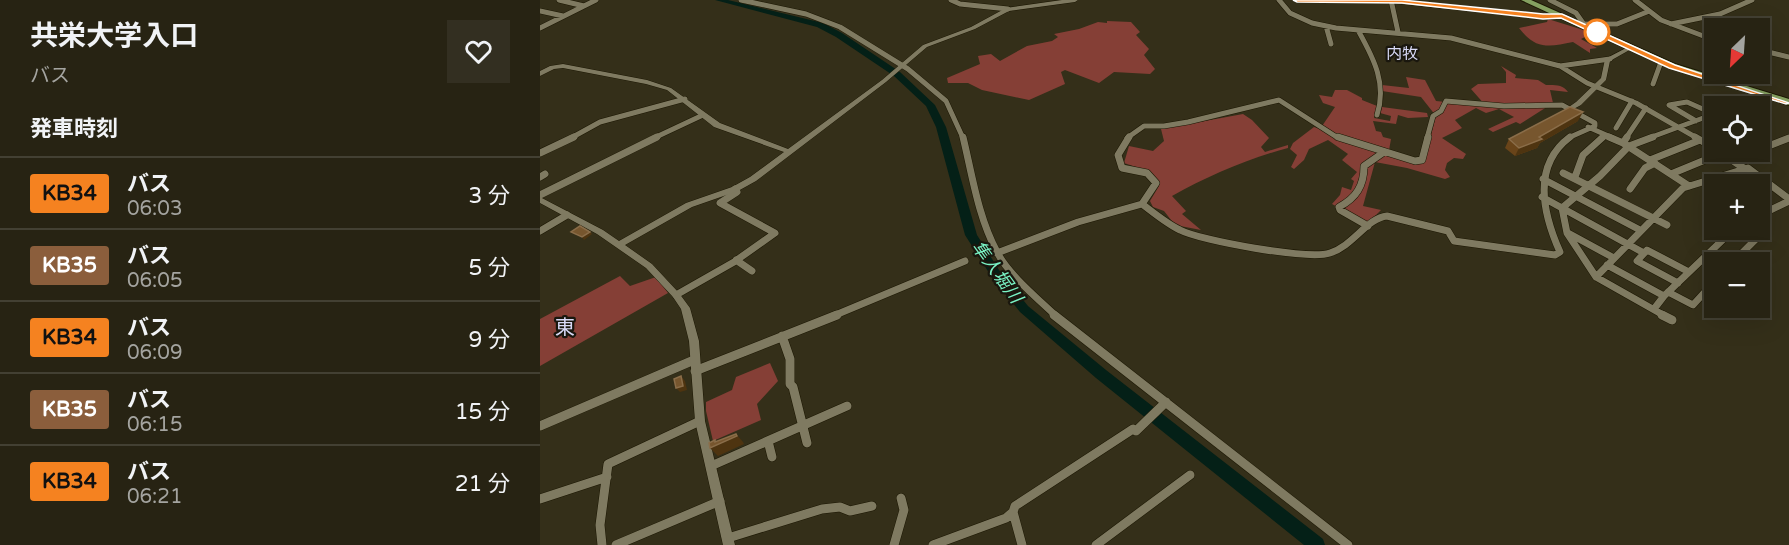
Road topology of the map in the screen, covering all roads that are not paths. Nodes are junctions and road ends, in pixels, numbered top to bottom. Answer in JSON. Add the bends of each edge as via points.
{"nodes":[{"id":1,"x":559,"y":0,"type":"edge"},
{"id":2,"x":596,"y":0,"type":"edge"},
{"id":3,"x":741,"y":0,"type":"edge"},
{"id":4,"x":951,"y":0,"type":"edge"},
{"id":5,"x":1076,"y":0,"type":"edge"},
{"id":6,"x":1279,"y":0,"type":"edge"},
{"id":7,"x":1297,"y":0,"type":"edge"},
{"id":8,"x":1381,"y":0,"type":"edge"},
{"id":9,"x":1391,"y":0,"type":"edge"},
{"id":10,"x":1525,"y":0,"type":"edge"},
{"id":11,"x":1550,"y":0,"type":"edge"},
{"id":12,"x":1635,"y":0,"type":"edge"},
{"id":13,"x":1752,"y":0,"type":"edge"},
{"id":14,"x":584,"y":6,"type":"junction"},
{"id":15,"x":1008,"y":9,"type":"junction"},
{"id":16,"x":540,"y":11,"type":"edge"},
{"id":17,"x":1647,"y":12,"type":"junction"},
{"id":18,"x":563,"y":16,"type":"junction"},
{"id":19,"x":1562,"y":16,"type":"junction"},
{"id":20,"x":1582,"y":24,"type":"junction"},
{"id":21,"x":1671,"y":24,"type":"junction"},
{"id":22,"x":1326,"y":26,"type":"junction"},
{"id":23,"x":541,"y":27,"type":"edge"},
{"id":24,"x":1359,"y":32,"type":"junction"},
{"id":25,"x":1398,"y":32,"type":"junction"},
{"id":26,"x":1704,"y":36,"type":"edge"},
{"id":27,"x":1331,"y":44,"type":"dead end"},
{"id":28,"x":1630,"y":48,"type":"junction"},
{"id":29,"x":1770,"y":52,"type":"edge"},
{"id":30,"x":1789,"y":57,"type":"edge"},
{"id":31,"x":1610,"y":59,"type":"junction"},
{"id":32,"x":1661,"y":62,"type":"junction"},
{"id":33,"x":901,"y":65,"type":"junction"},
{"id":34,"x":1560,"y":66,"type":"junction"},
{"id":35,"x":540,"y":74,"type":"edge"},
{"id":36,"x":1653,"y":84,"type":"dead end"},
{"id":37,"x":1594,"y":86,"type":"junction"},
{"id":38,"x":685,"y":99,"type":"junction"},
{"id":39,"x":1632,"y":101,"type":"junction"},
{"id":40,"x":1789,"y":102,"type":"edge"},
{"id":41,"x":1646,"y":108,"type":"junction"},
{"id":42,"x":1568,"y":110,"type":"junction"},
{"id":43,"x":1704,"y":110,"type":"edge"},
{"id":44,"x":703,"y":115,"type":"junction"},
{"id":45,"x":1377,"y":115,"type":"dead end"},
{"id":46,"x":1704,"y":118,"type":"edge"},
{"id":47,"x":1696,"y":121,"type":"junction"},
{"id":48,"x":1588,"y":127,"type":"junction"},
{"id":49,"x":1616,"y":128,"type":"dead end"},
{"id":50,"x":1679,"y":128,"type":"junction"},
{"id":51,"x":1605,"y":135,"type":"junction"},
{"id":52,"x":1789,"y":138,"type":"edge"},
{"id":53,"x":1700,"y":140,"type":"junction"},
{"id":54,"x":1704,"y":142,"type":"edge"},
{"id":55,"x":1626,"y":145,"type":"junction"},
{"id":56,"x":1770,"y":145,"type":"edge"},
{"id":57,"x":790,"y":152,"type":"junction"},
{"id":58,"x":1384,"y":152,"type":"junction"},
{"id":59,"x":540,"y":153,"type":"edge"},
{"id":60,"x":1704,"y":159,"type":"edge"},
{"id":61,"x":1652,"y":162,"type":"junction"},
{"id":62,"x":1736,"y":162,"type":"edge"},
{"id":63,"x":1745,"y":168,"type":"junction"},
{"id":64,"x":1563,"y":173,"type":"dead end"},
{"id":65,"x":1671,"y":174,"type":"junction"},
{"id":66,"x":1575,"y":177,"type":"junction"},
{"id":67,"x":1544,"y":179,"type":"junction"},
{"id":68,"x":1590,"y":184,"type":"junction"},
{"id":69,"x":1689,"y":186,"type":"junction"},
{"id":70,"x":735,"y":189,"type":"junction"},
{"id":71,"x":1630,"y":189,"type":"dead end"},
{"id":72,"x":540,"y":195,"type":"edge"},
{"id":73,"x":1576,"y":196,"type":"junction"},
{"id":74,"x":1542,"y":197,"type":"junction"},
{"id":75,"x":1789,"y":200,"type":"edge"},
{"id":76,"x":540,"y":201,"type":"edge"},
{"id":77,"x":1142,"y":204,"type":"junction"},
{"id":78,"x":1562,"y":208,"type":"junction"},
{"id":79,"x":1770,"y":210,"type":"edge"},
{"id":80,"x":567,"y":215,"type":"junction"},
{"id":81,"x":1652,"y":217,"type":"junction"},
{"id":82,"x":1667,"y":225,"type":"dead end"},
{"id":83,"x":1368,"y":226,"type":"junction"},
{"id":84,"x":1640,"y":230,"type":"junction"},
{"id":85,"x":540,"y":231,"type":"edge"},
{"id":86,"x":1567,"y":233,"type":"junction"},
{"id":87,"x":1723,"y":240,"type":"edge"},
{"id":88,"x":1755,"y":240,"type":"edge"},
{"id":89,"x":1627,"y":244,"type":"junction"},
{"id":90,"x":619,"y":245,"type":"junction"},
{"id":91,"x":1743,"y":252,"type":"edge"},
{"id":92,"x":997,"y":253,"type":"junction"},
{"id":93,"x":1644,"y":253,"type":"junction"},
{"id":94,"x":1614,"y":258,"type":"junction"},
{"id":95,"x":736,"y":260,"type":"junction"},
{"id":96,"x":965,"y":261,"type":"dead end"},
{"id":97,"x":1607,"y":265,"type":"junction"},
{"id":98,"x":752,"y":271,"type":"dead end"},
{"id":99,"x":1689,"y":272,"type":"junction"},
{"id":100,"x":1596,"y":277,"type":"junction"},
{"id":101,"x":1678,"y":283,"type":"junction"},
{"id":102,"x":1704,"y":293,"type":"edge"},
{"id":103,"x":1666,"y":294,"type":"junction"},
{"id":104,"x":676,"y":295,"type":"junction"},
{"id":105,"x":1654,"y":309,"type":"junction"},
{"id":106,"x":1672,"y":320,"type":"dead end"},
{"id":107,"x":782,"y":336,"type":"junction"},
{"id":108,"x":694,"y":366,"type":"junction"},
{"id":109,"x":1166,"y":402,"type":"junction"},
{"id":110,"x":847,"y":406,"type":"dead end"},
{"id":111,"x":700,"y":421,"type":"junction"},
{"id":112,"x":540,"y":426,"type":"edge"},
{"id":113,"x":802,"y":427,"type":"junction"},
{"id":114,"x":768,"y":441,"type":"junction"},
{"id":115,"x":807,"y":443,"type":"dead end"},
{"id":116,"x":772,"y":457,"type":"dead end"},
{"id":117,"x":711,"y":466,"type":"junction"},
{"id":118,"x":1190,"y":475,"type":"dead end"},
{"id":119,"x":606,"y":477,"type":"junction"},
{"id":120,"x":901,"y":498,"type":"dead end"},
{"id":121,"x":540,"y":499,"type":"edge"},
{"id":122,"x":720,"y":501,"type":"junction"},
{"id":123,"x":872,"y":506,"type":"dead end"},
{"id":124,"x":1013,"y":512,"type":"junction"},
{"id":125,"x":729,"y":542,"type":"edge"},
{"id":126,"x":602,"y":545,"type":"edge"},
{"id":127,"x":616,"y":545,"type":"edge"},
{"id":128,"x":894,"y":545,"type":"edge"},
{"id":129,"x":933,"y":545,"type":"edge"},
{"id":130,"x":1022,"y":545,"type":"edge"},
{"id":131,"x":1096,"y":545,"type":"edge"},
{"id":132,"x":1348,"y":545,"type":"edge"}],
"edges":[{"from":1,"to":14,"type":"street"},
{"from":2,"to":14,"type":"street"},
{"from":3,"to":33,"type":"street","via":[[832,23]]},
{"from":4,"to":15,"type":"street"},
{"from":5,"to":15,"type":"street"},
{"from":6,"to":22,"type":"street","via":[[1290,14]]},
{"from":7,"to":8,"type":"street"},
{"from":8,"to":9,"type":"street"},
{"from":9,"to":19,"type":"street"},
{"from":9,"to":25,"type":"street"},
{"from":10,"to":19,"type":"main road"},
{"from":11,"to":20,"type":"street","via":[[1576,13]]},
{"from":12,"to":17,"type":"street"},
{"from":13,"to":21,"type":"street","via":[[1720,14]]},
{"from":14,"to":18,"type":"street"},
{"from":15,"to":33,"type":"street","via":[[973,28],[926,45]]},
{"from":16,"to":18,"type":"street"},
{"from":17,"to":20,"type":"street","via":[[1617,24]]},
{"from":17,"to":21,"type":"street"},
{"from":18,"to":23,"type":"street"},
{"from":19,"to":20,"type":"main road"},
{"from":20,"to":28,"type":"main road"},
{"from":21,"to":26,"type":"street"},
{"from":22,"to":24,"type":"street"},
{"from":22,"to":27,"type":"street"},
{"from":24,"to":25,"type":"street"},
{"from":24,"to":45,"type":"street","via":[[1379,68],[1381,105]]},
{"from":25,"to":34,"type":"street","via":[[1482,44]]},
{"from":28,"to":31,"type":"street"},
{"from":28,"to":32,"type":"main road"},
{"from":29,"to":30,"type":"street"},
{"from":31,"to":34,"type":"street"},
{"from":31,"to":37,"type":"street","via":[[1604,79]]},
{"from":32,"to":36,"type":"street"},
{"from":32,"to":40,"type":"main road"},
{"from":33,"to":57,"type":"street"},
{"from":33,"to":92,"type":"street","via":[[933,88],[954,114]]},
{"from":34,"to":37,"type":"street"},
{"from":35,"to":38,"type":"street","via":[[563,66],[656,84]]},
{"from":37,"to":39,"type":"street"},
{"from":37,"to":42,"type":"street","via":[[1578,105]]},
{"from":38,"to":44,"type":"street"},
{"from":38,"to":59,"type":"street","via":[[600,122]]},
{"from":39,"to":41,"type":"street"},
{"from":39,"to":49,"type":"street"},
{"from":41,"to":50,"type":"street"},
{"from":41,"to":55,"type":"street"},
{"from":42,"to":48,"type":"street","via":[[1595,123]]},
{"from":42,"to":58,"type":"street","via":[[1562,105],[1446,101],[1433,116],[1422,160]]},
{"from":43,"to":47,"type":"street","via":[[1679,100],[1669,105]]},
{"from":44,"to":57,"type":"street","via":[[726,129]]},
{"from":44,"to":72,"type":"street"},
{"from":46,"to":47,"type":"street"},
{"from":47,"to":50,"type":"street"},
{"from":48,"to":51,"type":"street"},
{"from":48,"to":67,"type":"street","via":[[1570,134],[1561,143]]},
{"from":50,"to":53,"type":"street"},
{"from":50,"to":55,"type":"street"},
{"from":51,"to":55,"type":"street"},
{"from":51,"to":66,"type":"street","via":[[1583,155]]},
{"from":52,"to":56,"type":"street"},
{"from":53,"to":54,"type":"street"},
{"from":53,"to":61,"type":"street"},
{"from":55,"to":61,"type":"street"},
{"from":55,"to":68,"type":"street"},
{"from":57,"to":70,"type":"street"},
{"from":58,"to":77,"type":"street","via":[[1335,136],[1279,100],[1188,122],[1144,126],[1127,138],[1118,155],[1122,168],[1147,173],[1156,183]]},
{"from":58,"to":83,"type":"street","via":[[1364,166],[1355,198],[1339,207]]},
{"from":60,"to":65,"type":"street"},
{"from":61,"to":65,"type":"street"},
{"from":61,"to":71,"type":"street"},
{"from":62,"to":63,"type":"street"},
{"from":63,"to":69,"type":"street"},
{"from":63,"to":75,"type":"street"},
{"from":64,"to":66,"type":"street"},
{"from":65,"to":69,"type":"street"},
{"from":66,"to":68,"type":"street"},
{"from":67,"to":73,"type":"street"},
{"from":67,"to":74,"type":"street"},
{"from":68,"to":73,"type":"street"},
{"from":68,"to":81,"type":"street"},
{"from":69,"to":81,"type":"street"},
{"from":70,"to":90,"type":"street","via":[[689,205]]},
{"from":70,"to":95,"type":"street","via":[[737,192],[720,202],[775,233]]},
{"from":73,"to":78,"type":"street"},
{"from":73,"to":84,"type":"street"},
{"from":74,"to":78,"type":"street"},
{"from":74,"to":83,"type":"street","via":[[1548,230],[1560,252],[1555,255],[1454,241],[1448,231],[1388,216]]},
{"from":75,"to":79,"type":"street"},
{"from":76,"to":80,"type":"street"},
{"from":77,"to":83,"type":"street","via":[[1181,231],[1234,244],[1299,253],[1328,254],[1347,246]]},
{"from":77,"to":92,"type":"street","via":[[1078,222]]},
{"from":78,"to":86,"type":"street"},
{"from":78,"to":89,"type":"street"},
{"from":80,"to":85,"type":"street"},
{"from":80,"to":90,"type":"street"},
{"from":81,"to":82,"type":"street"},
{"from":81,"to":84,"type":"street"},
{"from":84,"to":89,"type":"street"},
{"from":86,"to":94,"type":"street"},
{"from":86,"to":100,"type":"street"},
{"from":87,"to":99,"type":"street"},
{"from":88,"to":91,"type":"street"},
{"from":89,"to":93,"type":"street"},
{"from":89,"to":94,"type":"street"},
{"from":90,"to":104,"type":"street","via":[[649,266]]},
{"from":92,"to":109,"type":"street","via":[[1062,322]]},
{"from":93,"to":99,"type":"street","via":[[1647,250]]},
{"from":93,"to":101,"type":"street","via":[[1637,261]]},
{"from":94,"to":97,"type":"street"},
{"from":95,"to":98,"type":"street"},
{"from":95,"to":104,"type":"street"},
{"from":96,"to":107,"type":"street"},
{"from":97,"to":100,"type":"street"},
{"from":97,"to":103,"type":"street"},
{"from":99,"to":101,"type":"street"},
{"from":100,"to":105,"type":"street"},
{"from":101,"to":103,"type":"street"},
{"from":102,"to":103,"type":"street","via":[[1693,305]]},
{"from":103,"to":105,"type":"street"},
{"from":104,"to":108,"type":"street","via":[[685,308],[694,341]]},
{"from":105,"to":106,"type":"street"},
{"from":107,"to":108,"type":"street"},
{"from":107,"to":113,"type":"street"},
{"from":108,"to":111,"type":"street"},
{"from":108,"to":112,"type":"street"},
{"from":109,"to":124,"type":"street","via":[[1134,430],[1014,506]]},
{"from":109,"to":132,"type":"street"},
{"from":110,"to":113,"type":"street"},
{"from":111,"to":117,"type":"street"},
{"from":111,"to":119,"type":"street","via":[[608,464]]},
{"from":113,"to":114,"type":"street"},
{"from":113,"to":115,"type":"street"},
{"from":114,"to":116,"type":"street"},
{"from":114,"to":117,"type":"street"},
{"from":117,"to":122,"type":"street"},
{"from":118,"to":131,"type":"street"},
{"from":119,"to":121,"type":"street"},
{"from":119,"to":126,"type":"street","via":[[600,525]]},
{"from":120,"to":128,"type":"street","via":[[903,510]]},
{"from":122,"to":125,"type":"street"},
{"from":122,"to":127,"type":"street"},
{"from":123,"to":125,"type":"street","via":[[850,511],[832,506]]},
{"from":124,"to":129,"type":"street"},
{"from":124,"to":130,"type":"street"}]}
